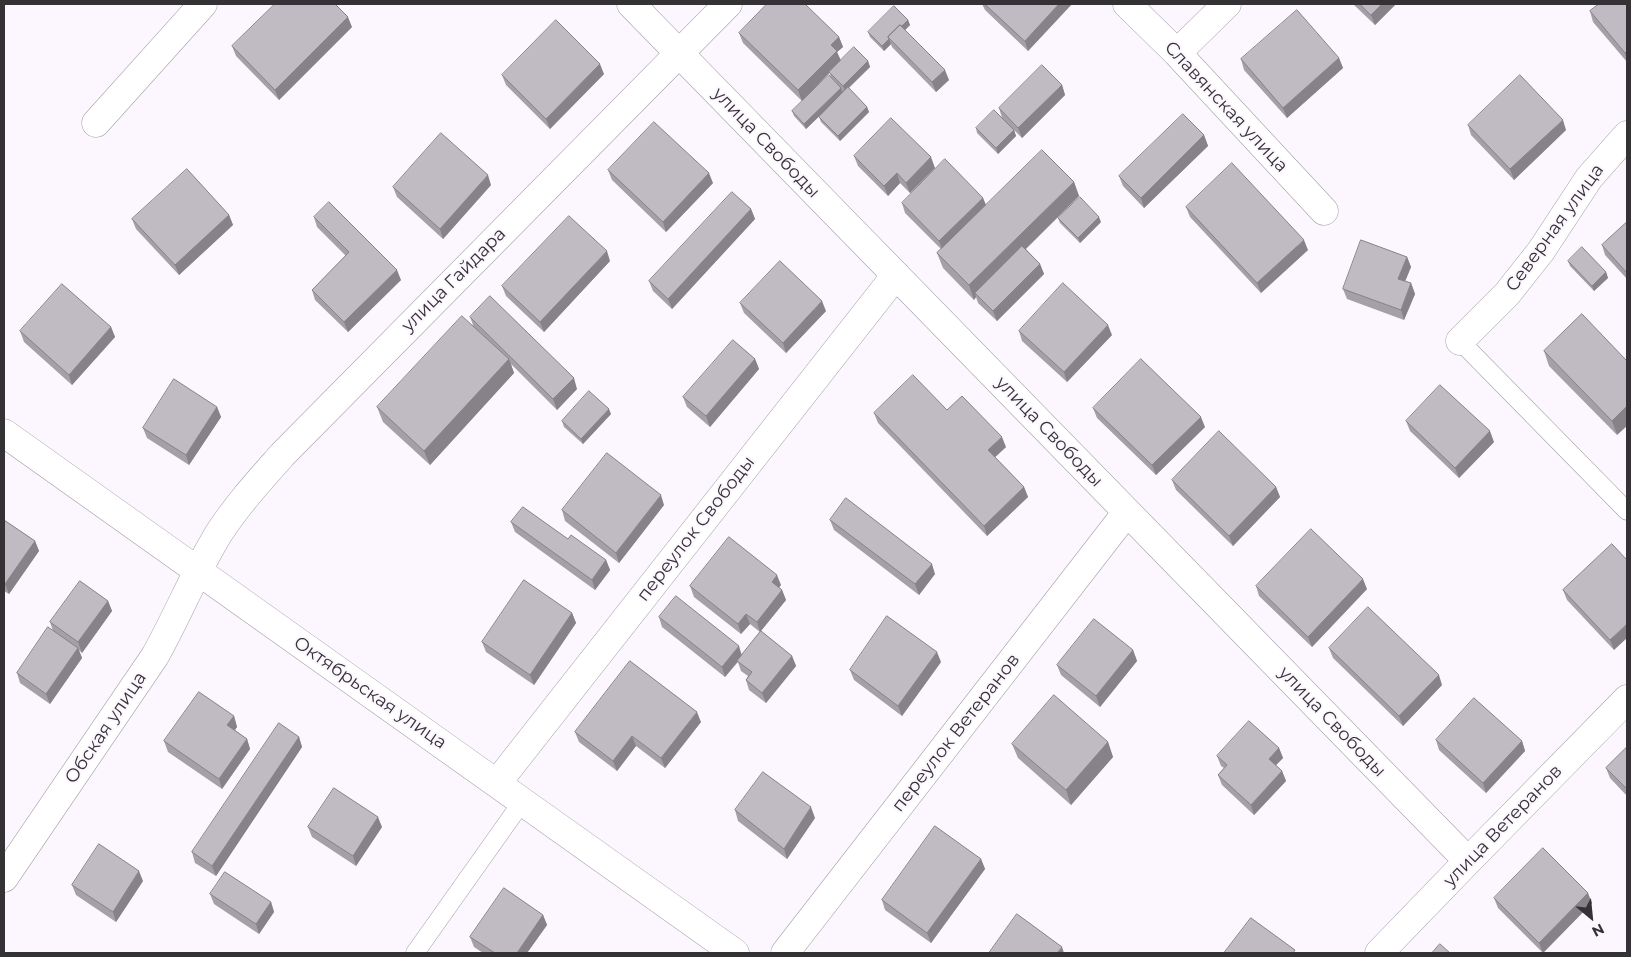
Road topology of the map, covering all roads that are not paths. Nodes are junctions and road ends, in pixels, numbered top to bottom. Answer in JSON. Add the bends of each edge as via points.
{"nodes":[{"id":1,"x":203,"y":4,"type":"edge"},
{"id":2,"x":631,"y":4,"type":"edge"},
{"id":3,"x":728,"y":4,"type":"edge"},
{"id":4,"x":1127,"y":4,"type":"edge"},
{"id":5,"x":1227,"y":4,"type":"edge"},
{"id":6,"x":678,"y":53,"type":"junction"},
{"id":7,"x":1177,"y":53,"type":"junction"},
{"id":8,"x":96,"y":123,"type":"dead end"},
{"id":9,"x":1627,"y":135,"type":"edge"},
{"id":10,"x":1324,"y":211,"type":"dead end"},
{"id":11,"x":896,"y":275,"type":"junction"},
{"id":12,"x":1460,"y":340,"type":"joint"},
{"id":13,"x":4,"y":433,"type":"edge"},
{"id":14,"x":1627,"y":511,"type":"edge"},
{"id":15,"x":1127,"y":512,"type":"junction"},
{"id":16,"x":198,"y":571,"type":"junction"},
{"id":17,"x":1627,"y":700,"type":"edge"},
{"id":18,"x":497,"y":783,"type":"junction"},
{"id":19,"x":522,"y":802,"type":"junction"},
{"id":20,"x":1468,"y":861,"type":"junction"},
{"id":21,"x":4,"y":878,"type":"edge"},
{"id":22,"x":415,"y":953,"type":"edge"},
{"id":23,"x":735,"y":953,"type":"edge"},
{"id":24,"x":785,"y":953,"type":"edge"},
{"id":25,"x":1379,"y":953,"type":"edge"}],
"edges":[{"from":1,"to":8,"type":"street"},
{"from":2,"to":6,"type":"street","name":"улица Свободы"},
{"from":3,"to":6,"type":"street","name":"улица Гайдара"},
{"from":4,"to":7,"type":"street","name":"Славянская улица"},
{"from":5,"to":7,"type":"street"},
{"from":6,"to":11,"type":"street","name":"улица Свободы"},
{"from":6,"to":16,"type":"street","name":"улица Гайдара","via":[[282,455],[236,509]]},
{"from":7,"to":10,"type":"street","name":"Славянская улица"},
{"from":9,"to":12,"type":"street","name":"Северная улица","via":[[1590,178],[1541,251],[1507,294]]},
{"from":11,"to":15,"type":"street","name":"улица Свободы"},
{"from":11,"to":18,"type":"street","name":"переулок Свободы"},
{"from":12,"to":14,"type":"lane"},
{"from":13,"to":16,"type":"street","name":"Октябрьская улица"},
{"from":15,"to":20,"type":"street","name":"улица Свободы"},
{"from":15,"to":24,"type":"street","name":"переулок Ветеранов"},
{"from":16,"to":18,"type":"street","name":"Октябрьская улица"},
{"from":16,"to":21,"type":"street","name":"Обская улица","via":[[155,656]]},
{"from":17,"to":20,"type":"street","name":"улица Ветеранов"},
{"from":18,"to":19,"type":"street","name":"Октябрьская улица"},
{"from":19,"to":22,"type":"lane"},
{"from":19,"to":23,"type":"street","name":"Октябрьская улица"},
{"from":20,"to":25,"type":"street","name":"улица Ветеранов"}]}
